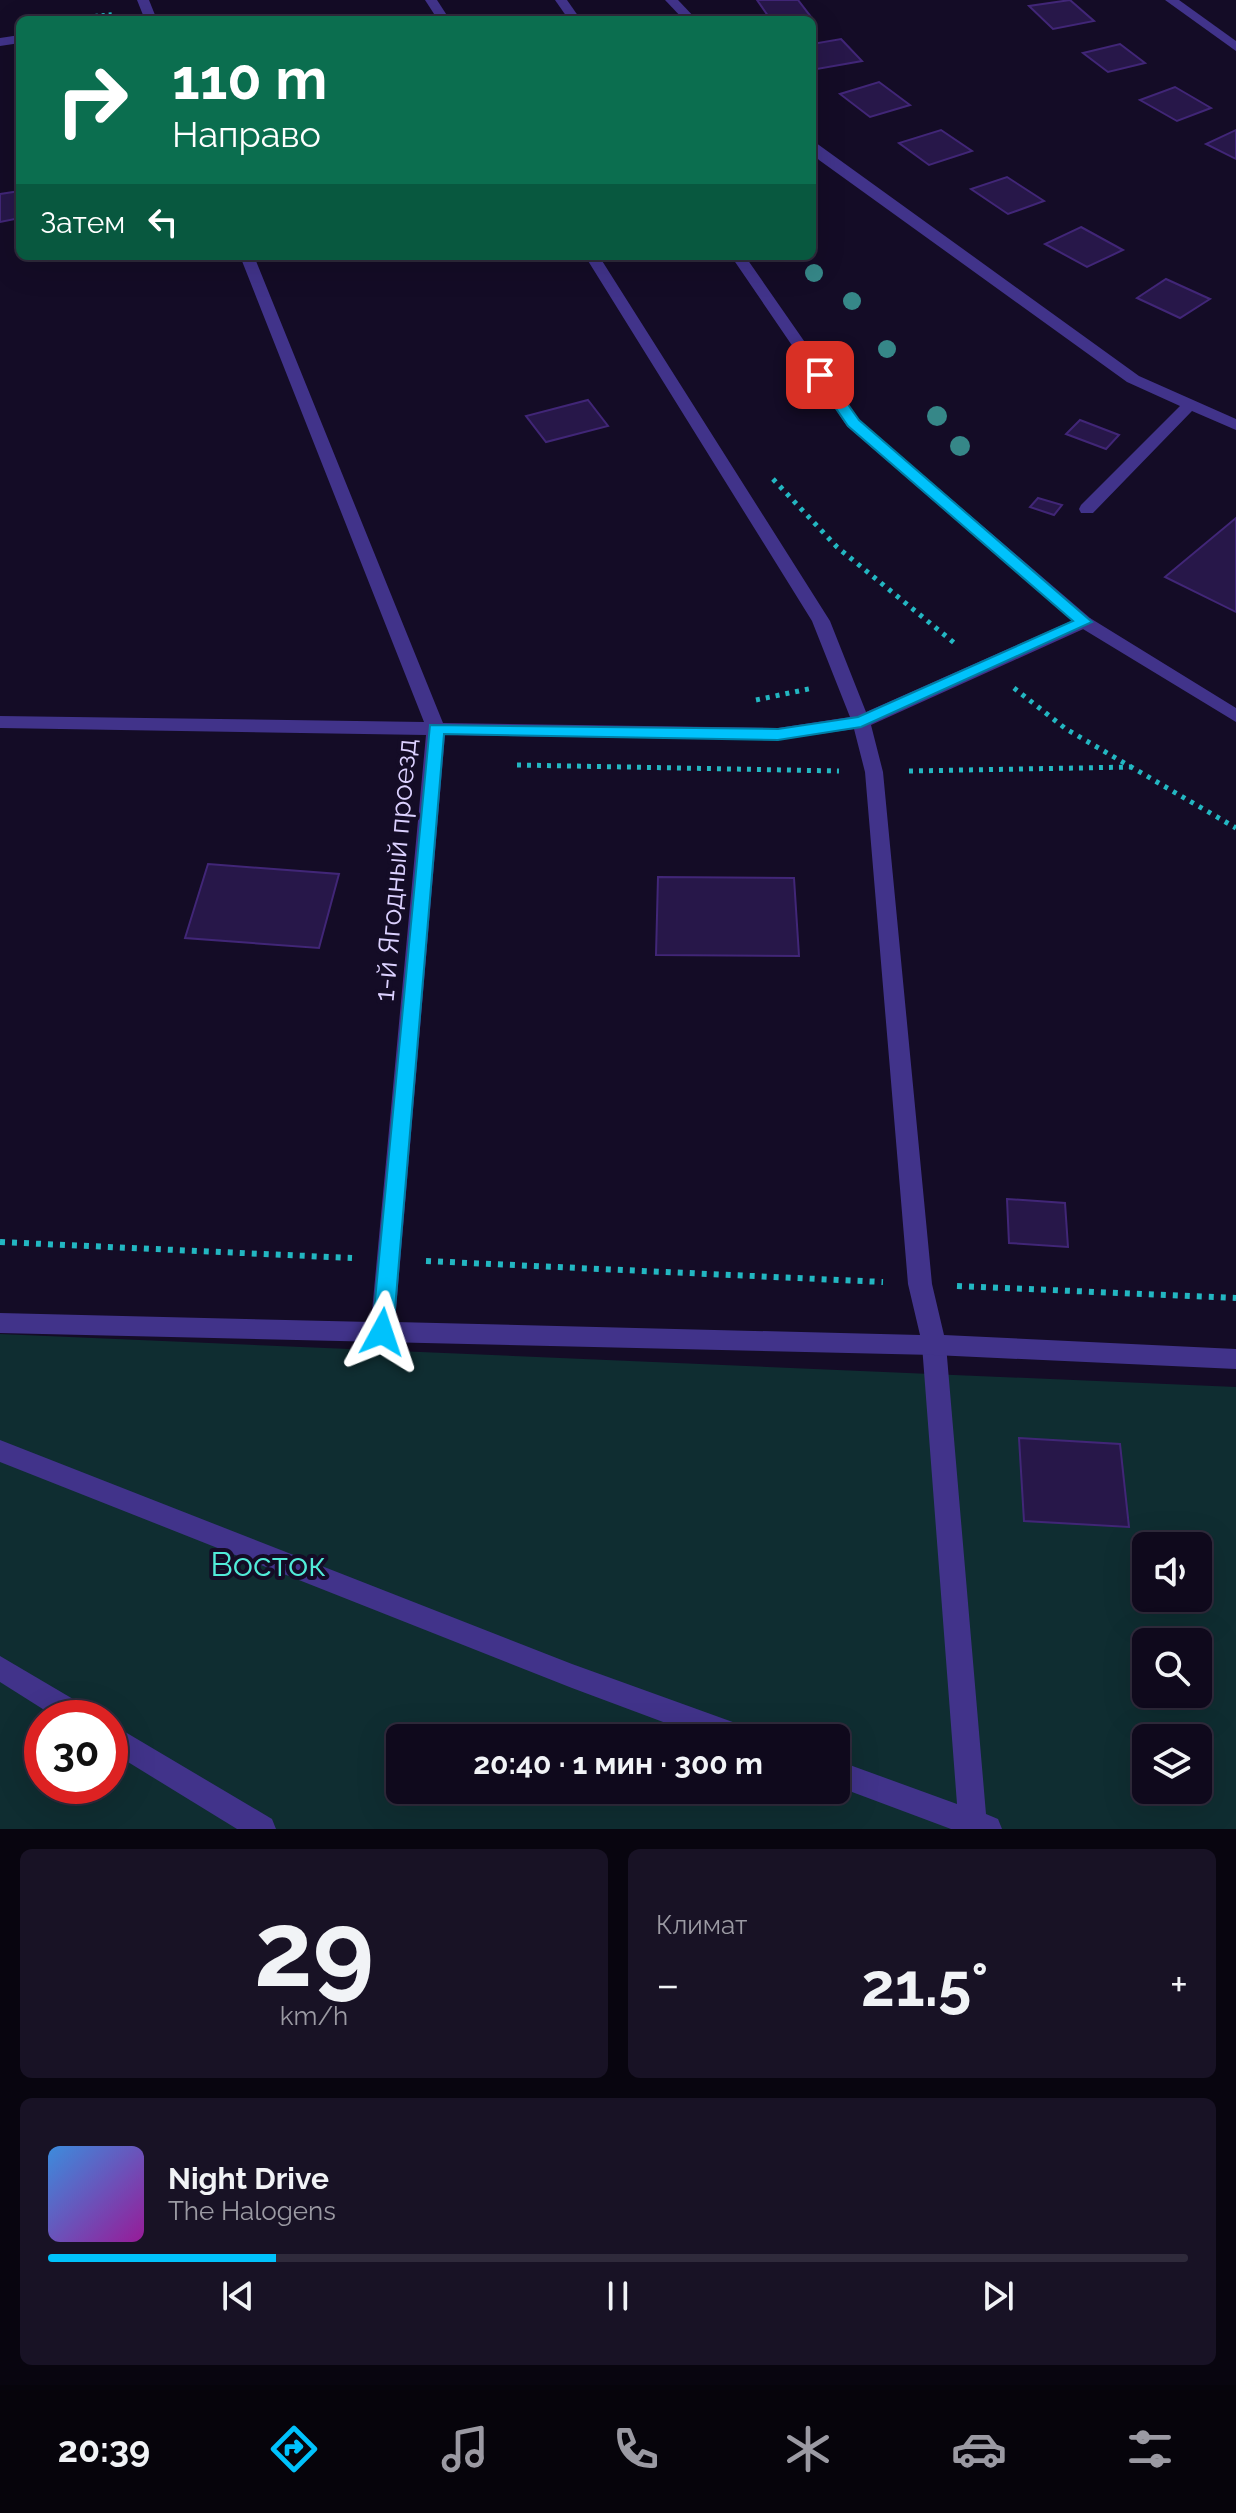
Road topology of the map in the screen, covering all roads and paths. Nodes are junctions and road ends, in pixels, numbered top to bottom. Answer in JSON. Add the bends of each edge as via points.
{"nodes":[{"id":1,"x":671,"y":0,"type":"edge"},
{"id":2,"x":1171,"y":0,"type":"edge"},
{"id":3,"x":80,"y":16,"type":"edge"},
{"id":4,"x":115,"y":16,"type":"edge"},
{"id":5,"x":687,"y":16,"type":"edge"},
{"id":6,"x":1236,"y":47,"type":"edge"},
{"id":7,"x":816,"y":148,"type":"edge"},
{"id":8,"x":249,"y":260,"type":"edge"},
{"id":9,"x":595,"y":260,"type":"edge"},
{"id":10,"x":741,"y":260,"type":"edge"},
{"id":11,"x":1190,"y":404,"type":"junction"},
{"id":12,"x":1236,"y":425,"type":"edge"},
{"id":13,"x":773,"y":478,"type":"dead end"},
{"id":14,"x":1087,"y":509,"type":"dead end"},
{"id":15,"x":1084,"y":622,"type":"junction"},
{"id":16,"x":985,"y":666,"type":"junction"},
{"id":17,"x":1236,"y":716,"type":"edge"},
{"id":18,"x":0,"y":722,"type":"edge"},
{"id":19,"x":861,"y":722,"type":"junction"},
{"id":20,"x":436,"y":729,"type":"junction"},
{"id":21,"x":1236,"y":828,"type":"edge"},
{"id":22,"x":0,"y":1242,"type":"edge"},
{"id":23,"x":389,"y":1260,"type":"junction"},
{"id":24,"x":920,"y":1284,"type":"junction"},
{"id":25,"x":1236,"y":1298,"type":"edge"},
{"id":26,"x":0,"y":1323,"type":"edge"},
{"id":27,"x":382,"y":1332,"type":"junction"},
{"id":28,"x":934,"y":1345,"type":"junction"},
{"id":29,"x":1236,"y":1359,"type":"edge"},
{"id":30,"x":0,"y":1451,"type":"edge"},
{"id":31,"x":0,"y":1668,"type":"edge"},
{"id":32,"x":52,"y":1700,"type":"edge"},
{"id":33,"x":703,"y":1724,"type":"edge"},
{"id":34,"x":128,"y":1747,"type":"edge"},
{"id":35,"x":850,"y":1778,"type":"edge"},
{"id":36,"x":978,"y":1827,"type":"edge"},
{"id":37,"x":262,"y":1829,"type":"edge"}],
"edges":[{"from":1,"to":5,"type":"street"},
{"from":2,"to":6,"type":"street"},
{"from":3,"to":4,"type":"path","via":[[113,11]]},
{"from":7,"to":11,"type":"street","via":[[1133,379]]},
{"from":8,"to":20,"type":"street","name":"1-й Ягодный проезд"},
{"from":9,"to":19,"type":"street","via":[[821,621]]},
{"from":10,"to":15,"type":"street","via":[[853,423]]},
{"from":11,"to":12,"type":"street"},
{"from":11,"to":14,"type":"street"},
{"from":13,"to":16,"type":"path","via":[[888,591]]},
{"from":15,"to":16,"type":"street"},
{"from":15,"to":17,"type":"street"},
{"from":16,"to":19,"type":"street"},
{"from":16,"to":21,"type":"path","via":[[1066,729]]},
{"from":18,"to":20,"type":"street"},
{"from":19,"to":20,"type":"street","via":[[778,734]]},
{"from":19,"to":24,"type":"street","via":[[874,772]]},
{"from":20,"to":23,"type":"street","name":"1-й Ягодный проезд"},
{"from":22,"to":23,"type":"path"},
{"from":23,"to":24,"type":"path"},
{"from":23,"to":27,"type":"street","name":"1-й Ягодный проезд"},
{"from":24,"to":25,"type":"path"},
{"from":24,"to":28,"type":"street"},
{"from":26,"to":27,"type":"street"},
{"from":27,"to":28,"type":"street"},
{"from":28,"to":29,"type":"street"},
{"from":28,"to":36,"type":"street"},
{"from":30,"to":33,"type":"street"},
{"from":31,"to":32,"type":"street"},
{"from":34,"to":37,"type":"street"},
{"from":35,"to":36,"type":"street"}]}
